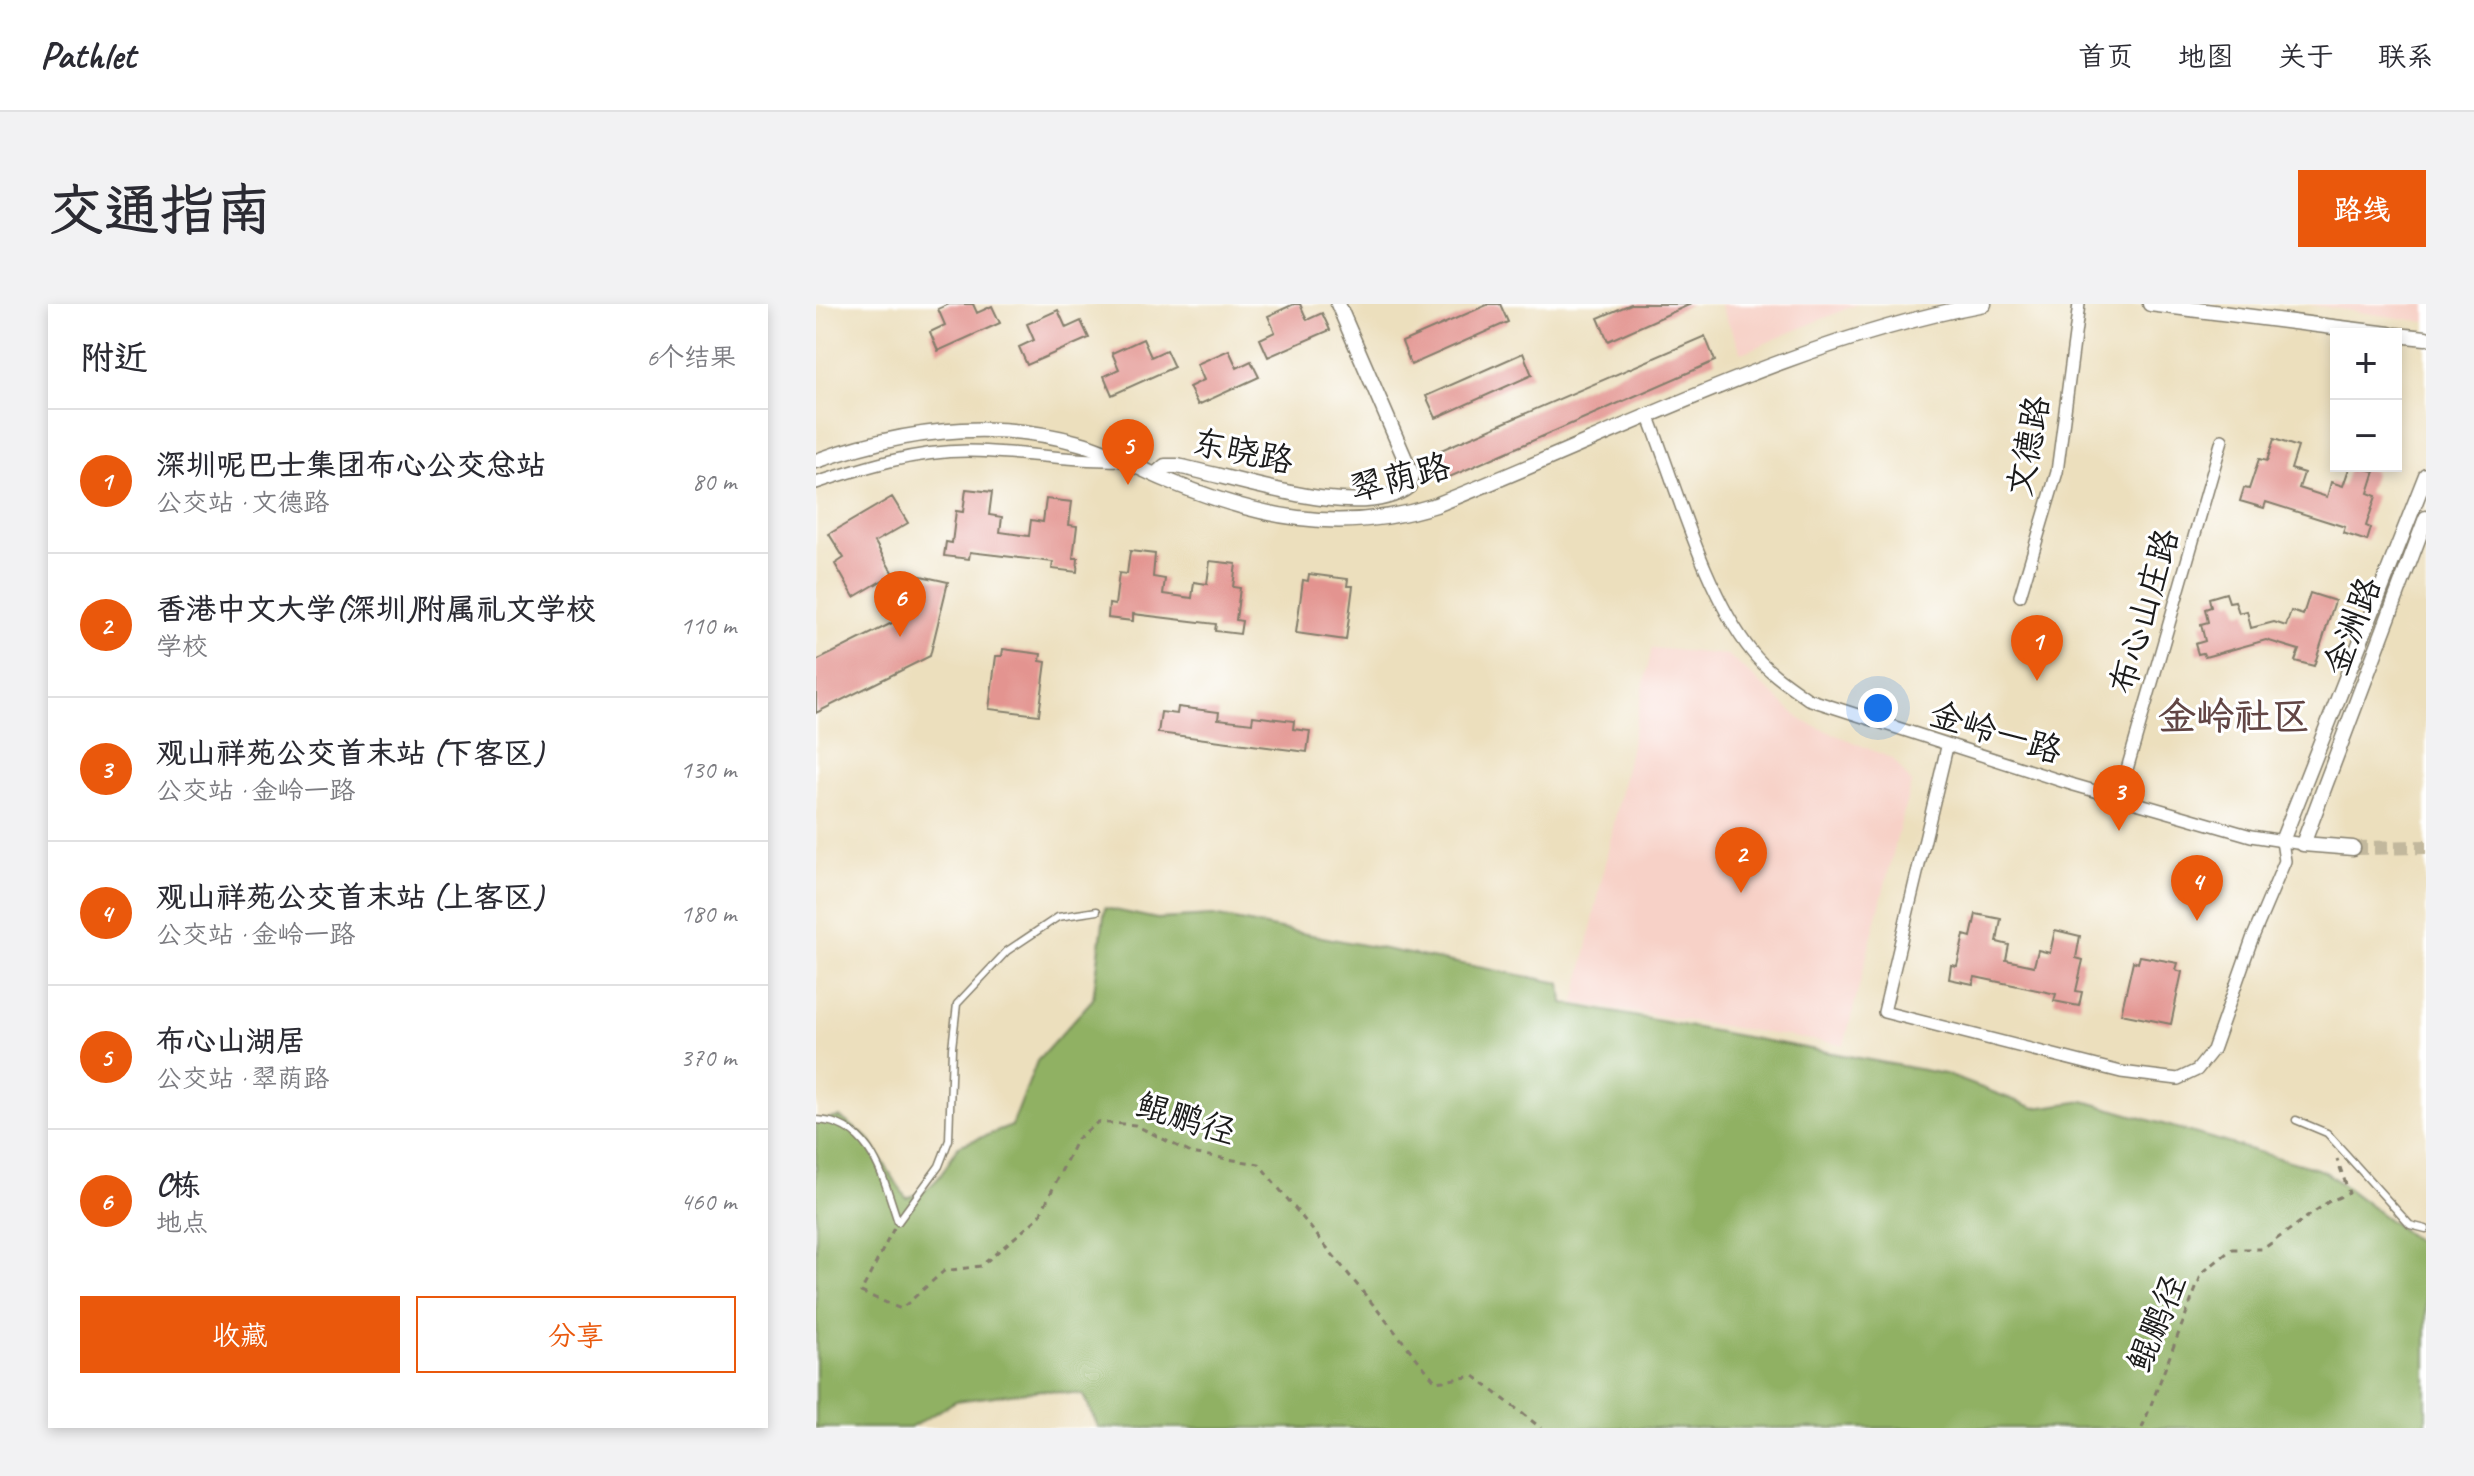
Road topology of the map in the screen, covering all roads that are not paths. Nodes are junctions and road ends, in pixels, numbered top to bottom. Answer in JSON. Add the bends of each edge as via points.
{"nodes":[{"id":1,"x":1338,"y":304,"type":"edge"},
{"id":2,"x":1984,"y":304,"type":"edge"},
{"id":3,"x":2079,"y":304,"type":"edge"},
{"id":4,"x":2150,"y":304,"type":"edge"},
{"id":5,"x":2341,"y":328,"type":"edge"},
{"id":6,"x":2402,"y":336,"type":"edge"},
{"id":7,"x":2426,"y":338,"type":"edge"},
{"id":8,"x":1649,"y":417,"type":"junction"},
{"id":9,"x":2222,"y":440,"type":"dead end"},
{"id":10,"x":1123,"y":460,"type":"junction"},
{"id":11,"x":816,"y":461,"type":"edge"},
{"id":12,"x":1155,"y":475,"type":"junction"},
{"id":13,"x":2426,"y":475,"type":"edge"},
{"id":14,"x":816,"y":483,"type":"edge"},
{"id":15,"x":2426,"y":518,"type":"edge"},
{"id":16,"x":2020,"y":596,"type":"dead end"},
{"id":17,"x":1947,"y":747,"type":"junction"},
{"id":18,"x":2119,"y":797,"type":"junction"},
{"id":19,"x":2282,"y":841,"type":"junction"},
{"id":20,"x":2303,"y":844,"type":"junction"},
{"id":21,"x":2353,"y":848,"type":"tunnel mouth"},
{"id":22,"x":2285,"y":861,"type":"junction"},
{"id":23,"x":1097,"y":911,"type":"dead end"},
{"id":24,"x":816,"y":1120,"type":"edge"},
{"id":25,"x":2296,"y":1120,"type":"dead end"},
{"id":26,"x":2426,"y":1229,"type":"edge"}],
"edges":[{"from":1,"to":12,"type":"street","name":"东晓路","via":[[1412,475],[1409,486],[1374,497],[1343,499],[1289,493],[1177,466],[1165,466]]},
{"from":2,"to":8,"type":"street","name":"翠荫路","via":[[1816,349]]},
{"from":3,"to":16,"type":"street","name":"文德路","via":[[2057,472]]},
{"from":4,"to":5,"type":"street"},
{"from":6,"to":7,"type":"street"},
{"from":8,"to":12,"type":"street","name":"翠荫路","via":[[1436,505],[1370,520],[1327,521],[1252,511]]},
{"from":8,"to":17,"type":"street","name":"金岭一路","via":[[1709,575],[1752,652],[1808,699]]},
{"from":9,"to":18,"type":"street","name":"布心山庄路"},
{"from":10,"to":11,"type":"street","name":"翠荫路","via":[[1048,436],[971,429],[891,439]]},
{"from":10,"to":12,"type":"street","name":"翠荫路"},
{"from":10,"to":14,"type":"street","via":[[966,451],[906,458]]},
{"from":13,"to":19,"type":"street","name":"金洲路"},
{"from":15,"to":20,"type":"street","name":"金洲路"},
{"from":17,"to":18,"type":"street","name":"金岭一路"},
{"from":17,"to":22,"type":"street","via":[[1884,1012],[2121,1072],[2178,1079],[2197,1070],[2213,1050]]},
{"from":18,"to":19,"type":"street","name":"金岭一路"},
{"from":19,"to":20,"type":"street","name":"金岭一路"},
{"from":19,"to":22,"type":"street"},
{"from":20,"to":21,"type":"street"},
{"from":20,"to":22,"type":"street"},
{"from":23,"to":24,"type":"lane","via":[[1058,917],[1007,951],[957,1004],[949,1140],[939,1166],[898,1222],[876,1160],[858,1135],[843,1125]]},
{"from":25,"to":26,"type":"lane","via":[[2327,1133],[2410,1225]]}]}
